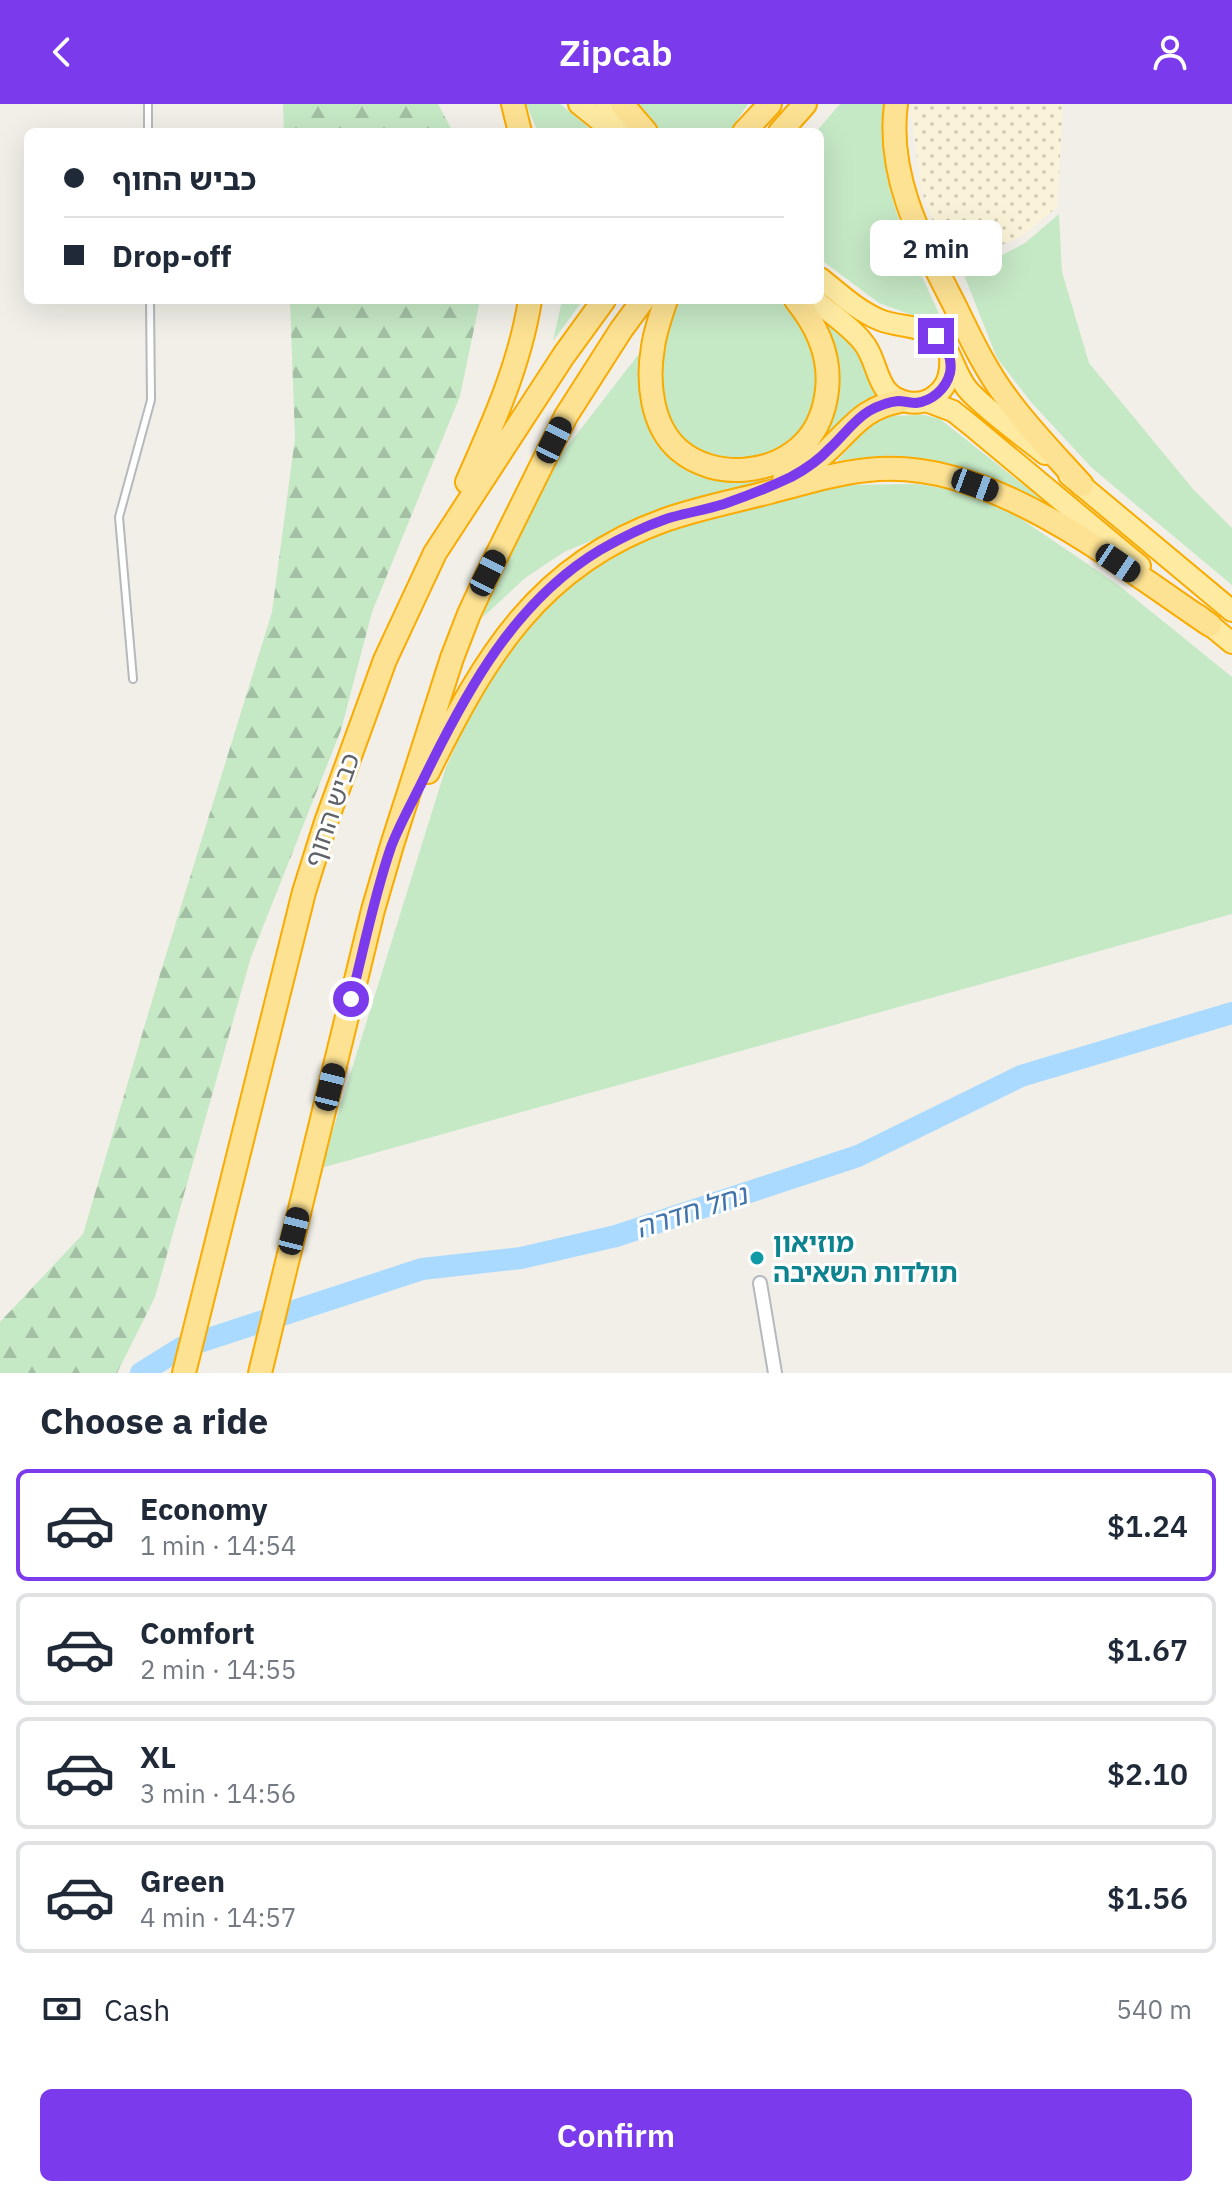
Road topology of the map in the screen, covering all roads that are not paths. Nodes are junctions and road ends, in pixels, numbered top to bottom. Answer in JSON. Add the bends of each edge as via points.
{"nodes":[{"id":1,"x":148,"y":104,"type":"edge"},
{"id":2,"x":513,"y":104,"type":"edge"},
{"id":3,"x":579,"y":104,"type":"edge"},
{"id":4,"x":606,"y":104,"type":"edge"},
{"id":5,"x":622,"y":104,"type":"edge"},
{"id":6,"x":756,"y":104,"type":"edge"},
{"id":7,"x":770,"y":104,"type":"edge"},
{"id":8,"x":805,"y":104,"type":"edge"},
{"id":9,"x":896,"y":104,"type":"edge"},
{"id":10,"x":148,"y":128,"type":"edge"},
{"id":11,"x":519,"y":128,"type":"edge"},
{"id":12,"x":609,"y":128,"type":"edge"},
{"id":13,"x":638,"y":128,"type":"edge"},
{"id":14,"x":640,"y":128,"type":"edge"},
{"id":15,"x":745,"y":128,"type":"edge"},
{"id":16,"x":747,"y":128,"type":"edge"},
{"id":17,"x":784,"y":128,"type":"edge"},
{"id":18,"x":824,"y":281,"type":"edge"},
{"id":19,"x":150,"y":304,"type":"edge"},
{"id":20,"x":529,"y":304,"type":"edge"},
{"id":21,"x":601,"y":304,"type":"edge"},
{"id":22,"x":640,"y":304,"type":"edge"},
{"id":23,"x":665,"y":304,"type":"edge"},
{"id":24,"x":799,"y":304,"type":"edge"},
{"id":25,"x":820,"y":304,"type":"edge"},
{"id":26,"x":950,"y":356,"type":"junction"},
{"id":27,"x":900,"y":401,"type":"junction"},
{"id":28,"x":926,"y":401,"type":"junction"},
{"id":29,"x":1082,"y":485,"type":"junction"},
{"id":30,"x":723,"y":504,"type":"junction"},
{"id":31,"x":435,"y":553,"type":"junction"},
{"id":32,"x":1232,"y":611,"type":"edge"},
{"id":33,"x":1210,"y":625,"type":"junction"},
{"id":34,"x":1232,"y":643,"type":"edge"},
{"id":35,"x":133,"y":679,"type":"dead end"},
{"id":36,"x":392,"y":845,"type":"junction"},
{"id":37,"x":760,"y":1283,"type":"dead end"},
{"id":38,"x":184,"y":1373,"type":"edge"},
{"id":39,"x":260,"y":1373,"type":"edge"},
{"id":40,"x":775,"y":1373,"type":"edge"}],
"edges":[{"from":1,"to":10,"type":"lane"},
{"from":2,"to":11,"type":"highway"},
{"from":3,"to":12,"type":"highway"},
{"from":4,"to":13,"type":"highway"},
{"from":5,"to":14,"type":"highway"},
{"from":6,"to":15,"type":"highway"},
{"from":7,"to":16,"type":"highway"},
{"from":8,"to":17,"type":"highway"},
{"from":9,"to":29,"type":"highway","via":[[897,166],[924,245],[994,380]]},
{"from":18,"to":26,"type":"highway","via":[[879,320],[936,336]]},
{"from":19,"to":35,"type":"lane","via":[[151,400],[119,517]]},
{"from":20,"to":31,"type":"highway","via":[[497,413]]},
{"from":21,"to":31,"type":"highway","name":"כביש החוף"},
{"from":22,"to":36,"type":"highway","via":[[566,416],[488,573],[452,658]]},
{"from":23,"to":24,"type":"highway","via":[[651,373],[658,421],[676,448],[692,459],[742,470],[779,461],[805,443],[821,417],[825,353]]},
{"from":25,"to":27,"type":"highway","via":[[864,343],[883,388]]},
{"from":26,"to":28,"type":"highway","via":[[949,378]]},
{"from":26,"to":29,"type":"highway","via":[[970,392]]},
{"from":27,"to":28,"type":"highway"},
{"from":27,"to":30,"type":"highway","via":[[868,412],[796,475]]},
{"from":28,"to":33,"type":"highway","via":[[953,411]]},
{"from":29,"to":32,"type":"highway"},
{"from":30,"to":33,"type":"highway","via":[[848,471],[931,472],[993,492],[1047,519]]},
{"from":30,"to":36,"type":"highway","via":[[631,533],[542,595],[488,660],[465,698]]},
{"from":31,"to":38,"type":"highway","name":"כביש החוף","via":[[385,660],[304,892]]},
{"from":33,"to":34,"type":"highway"},
{"from":36,"to":39,"type":"highway"},
{"from":37,"to":40,"type":"street"}]}
